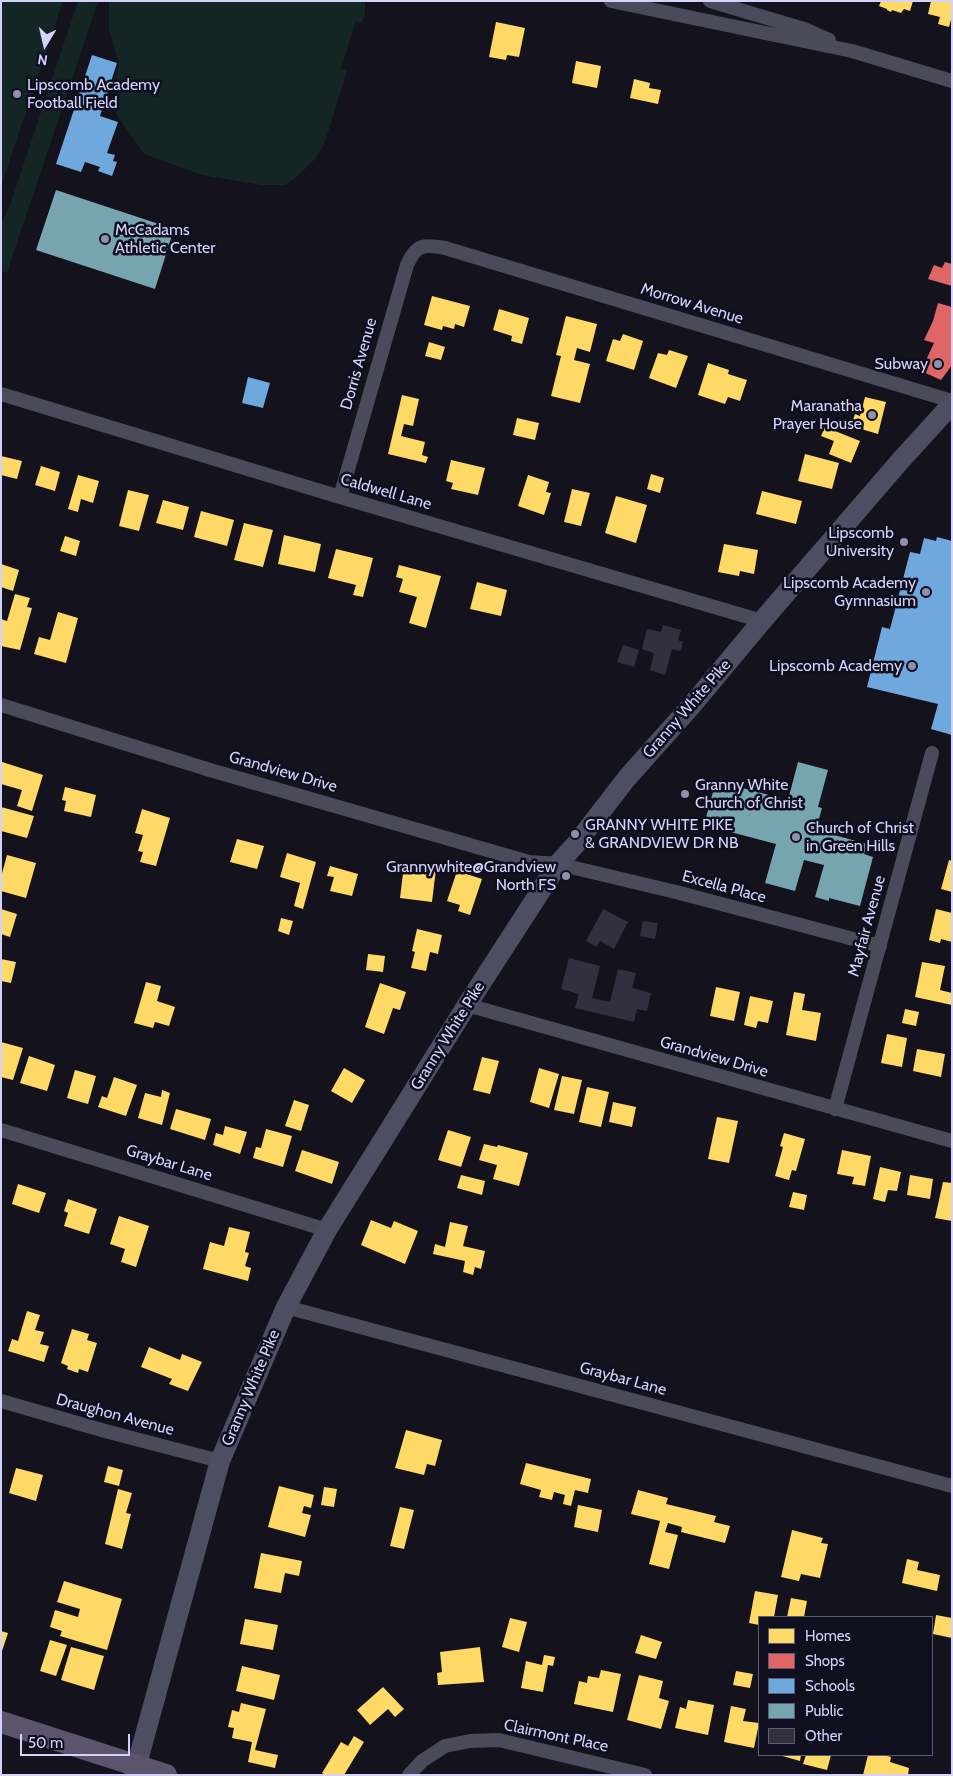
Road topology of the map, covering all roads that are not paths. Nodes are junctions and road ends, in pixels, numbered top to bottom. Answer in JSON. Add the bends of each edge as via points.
{"nodes":[{"id":1,"x":612,"y":1,"type":"edge"},
{"id":2,"x":710,"y":1,"type":"edge"},
{"id":3,"x":852,"y":51,"type":"junction"},
{"id":4,"x":952,"y":81,"type":"edge"},
{"id":5,"x":422,"y":246,"type":"joint"},
{"id":6,"x":1,"y":394,"type":"edge"},
{"id":7,"x":952,"y":402,"type":"edge"},
{"id":8,"x":340,"y":497,"type":"junction"},
{"id":9,"x":762,"y":621,"type":"junction"},
{"id":10,"x":1,"y":705,"type":"edge"},
{"id":11,"x":932,"y":752,"type":"dead end"},
{"id":12,"x":558,"y":864,"type":"junction"},
{"id":13,"x":880,"y":946,"type":"junction"},
{"id":14,"x":466,"y":1006,"type":"junction"},
{"id":15,"x":835,"y":1109,"type":"junction"},
{"id":16,"x":1,"y":1130,"type":"edge"},
{"id":17,"x":952,"y":1141,"type":"edge"},
{"id":18,"x":327,"y":1230,"type":"junction"},
{"id":19,"x":286,"y":1307,"type":"junction"},
{"id":20,"x":1,"y":1401,"type":"edge"},
{"id":21,"x":220,"y":1461,"type":"junction"},
{"id":22,"x":952,"y":1486,"type":"edge"},
{"id":23,"x":1,"y":1722,"type":"edge"},
{"id":24,"x":135,"y":1770,"type":"edge"},
{"id":25,"x":166,"y":1775,"type":"edge"},
{"id":26,"x":409,"y":1775,"type":"edge"},
{"id":27,"x":645,"y":1775,"type":"edge"}],
"edges":[{"from":1,"to":3,"type":"street"},
{"from":2,"to":3,"type":"street","via":[[804,29]]},
{"from":3,"to":4,"type":"street"},
{"from":5,"to":7,"type":"street","name":"Morrow Avenue","via":[[445,248]]},
{"from":5,"to":8,"type":"street","name":"Dorris Avenue","via":[[412,254],[407,265]]},
{"from":6,"to":8,"type":"street","name":"Caldwell Lane"},
{"from":7,"to":9,"type":"main road","name":"Granny White Pike"},
{"from":8,"to":9,"type":"street","name":"Caldwell Lane"},
{"from":9,"to":12,"type":"main road","name":"Granny White Pike"},
{"from":10,"to":12,"type":"street","name":"Grandview Drive","via":[[210,770],[529,862]]},
{"from":11,"to":13,"type":"street","name":"Mayfair Avenue"},
{"from":12,"to":13,"type":"street","name":"Excella Place"},
{"from":12,"to":14,"type":"main road","name":"Granny White Pike"},
{"from":13,"to":15,"type":"street","name":"Mayfair Avenue"},
{"from":14,"to":15,"type":"street","name":"Grandview Drive"},
{"from":14,"to":18,"type":"main road","name":"Granny White Pike"},
{"from":15,"to":17,"type":"street","name":"Grandview Drive"},
{"from":16,"to":18,"type":"street","name":"Graybar Lane"},
{"from":18,"to":19,"type":"main road","name":"Granny White Pike"},
{"from":19,"to":21,"type":"main road","name":"Granny White Pike"},
{"from":19,"to":22,"type":"street","name":"Graybar Lane"},
{"from":20,"to":21,"type":"street","name":"Draughon Avenue"},
{"from":21,"to":24,"type":"main road","name":"Granny White Pike"},
{"from":23,"to":24,"type":"main road"},
{"from":24,"to":25,"type":"main road"},
{"from":26,"to":27,"type":"street","name":"Clairmont Place","via":[[422,1761],[445,1746],[499,1740]]}]}
